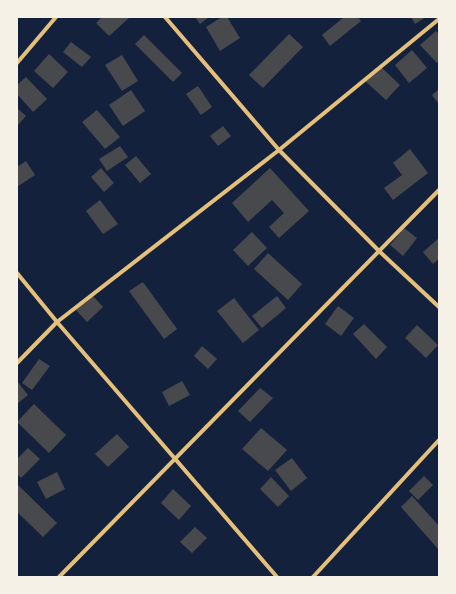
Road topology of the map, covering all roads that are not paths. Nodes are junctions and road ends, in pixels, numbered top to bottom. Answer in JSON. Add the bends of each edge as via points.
{"nodes":[{"id":1,"x":56,"y":17,"type":"edge"},
{"id":2,"x":165,"y":17,"type":"edge"},
{"id":3,"x":439,"y":19,"type":"edge"},
{"id":4,"x":17,"y":63,"type":"edge"},
{"id":5,"x":279,"y":150,"type":"junction"},
{"id":6,"x":439,"y":190,"type":"edge"},
{"id":7,"x":379,"y":250,"type":"junction"},
{"id":8,"x":17,"y":273,"type":"edge"},
{"id":9,"x":439,"y":307,"type":"edge"},
{"id":10,"x":57,"y":322,"type":"junction"},
{"id":11,"x":17,"y":363,"type":"edge"},
{"id":12,"x":439,"y":440,"type":"edge"},
{"id":13,"x":175,"y":459,"type":"junction"},
{"id":14,"x":59,"y":577,"type":"edge"},
{"id":15,"x":277,"y":577,"type":"edge"},
{"id":16,"x":313,"y":577,"type":"edge"}],
"edges":[{"from":1,"to":4,"type":"street"},
{"from":2,"to":5,"type":"street"},
{"from":3,"to":5,"type":"street"},
{"from":5,"to":7,"type":"street"},
{"from":5,"to":10,"type":"street"},
{"from":6,"to":7,"type":"street"},
{"from":7,"to":9,"type":"street"},
{"from":7,"to":13,"type":"street"},
{"from":8,"to":10,"type":"street"},
{"from":10,"to":11,"type":"street"},
{"from":10,"to":13,"type":"street"},
{"from":12,"to":16,"type":"street"},
{"from":13,"to":14,"type":"street"},
{"from":13,"to":15,"type":"street"}]}
